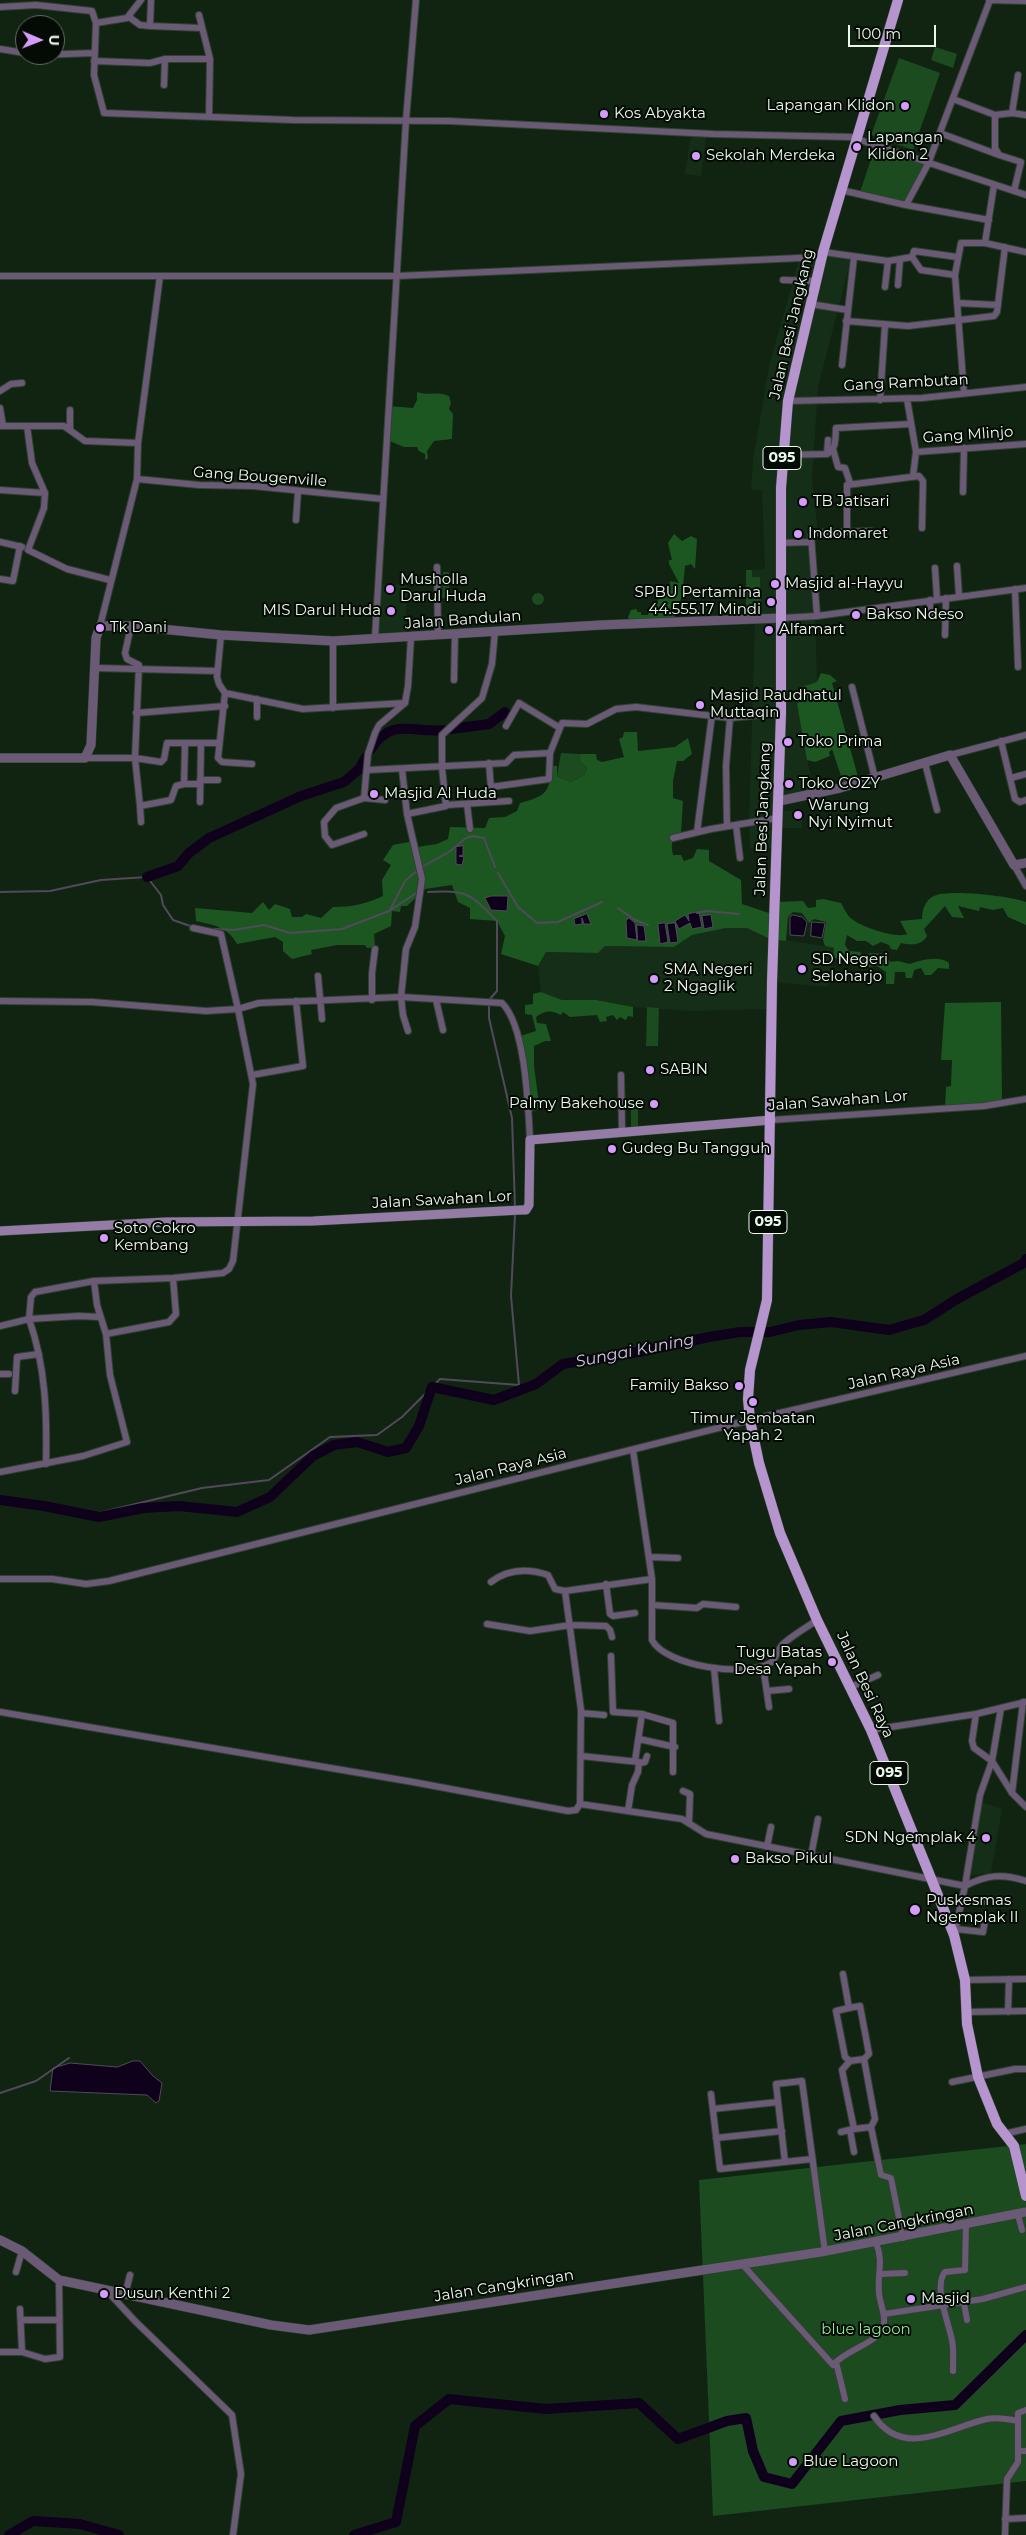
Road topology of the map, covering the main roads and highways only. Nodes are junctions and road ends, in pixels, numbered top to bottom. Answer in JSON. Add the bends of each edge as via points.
{"nodes":[{"id":1,"x":898,"y":0,"type":"edge"},
{"id":2,"x":771,"y":1120,"type":"junction"},
{"id":3,"x":0,"y":1231,"type":"edge"},
{"id":4,"x":763,"y":1324,"type":"joint"},
{"id":5,"x":1026,"y":2196,"type":"edge"}],
"edges":[{"from":1,"to":2,"type":"main road","name":"Jalan Besi Jangkang","number":"095","via":[[823,254],[788,401],[782,455],[781,713]]},
{"from":2,"to":3,"type":"main road","name":"Jalan Sawahan Lor","via":[[530,1140],[529,1205],[526,1210]]},
{"from":2,"to":4,"type":"main road","name":"Jalan Besi Jangkang","number":"095","via":[[767,1300]]},
{"from":4,"to":5,"type":"main road","name":"Jalan Besi Raya","number":"095","via":[[750,1370],[750,1420],[758,1463],[780,1533],[817,1620],[871,1730],[930,1880],[955,1932],[966,1980],[966,2012],[978,2077],[994,2118],[1014,2146]]}]}
